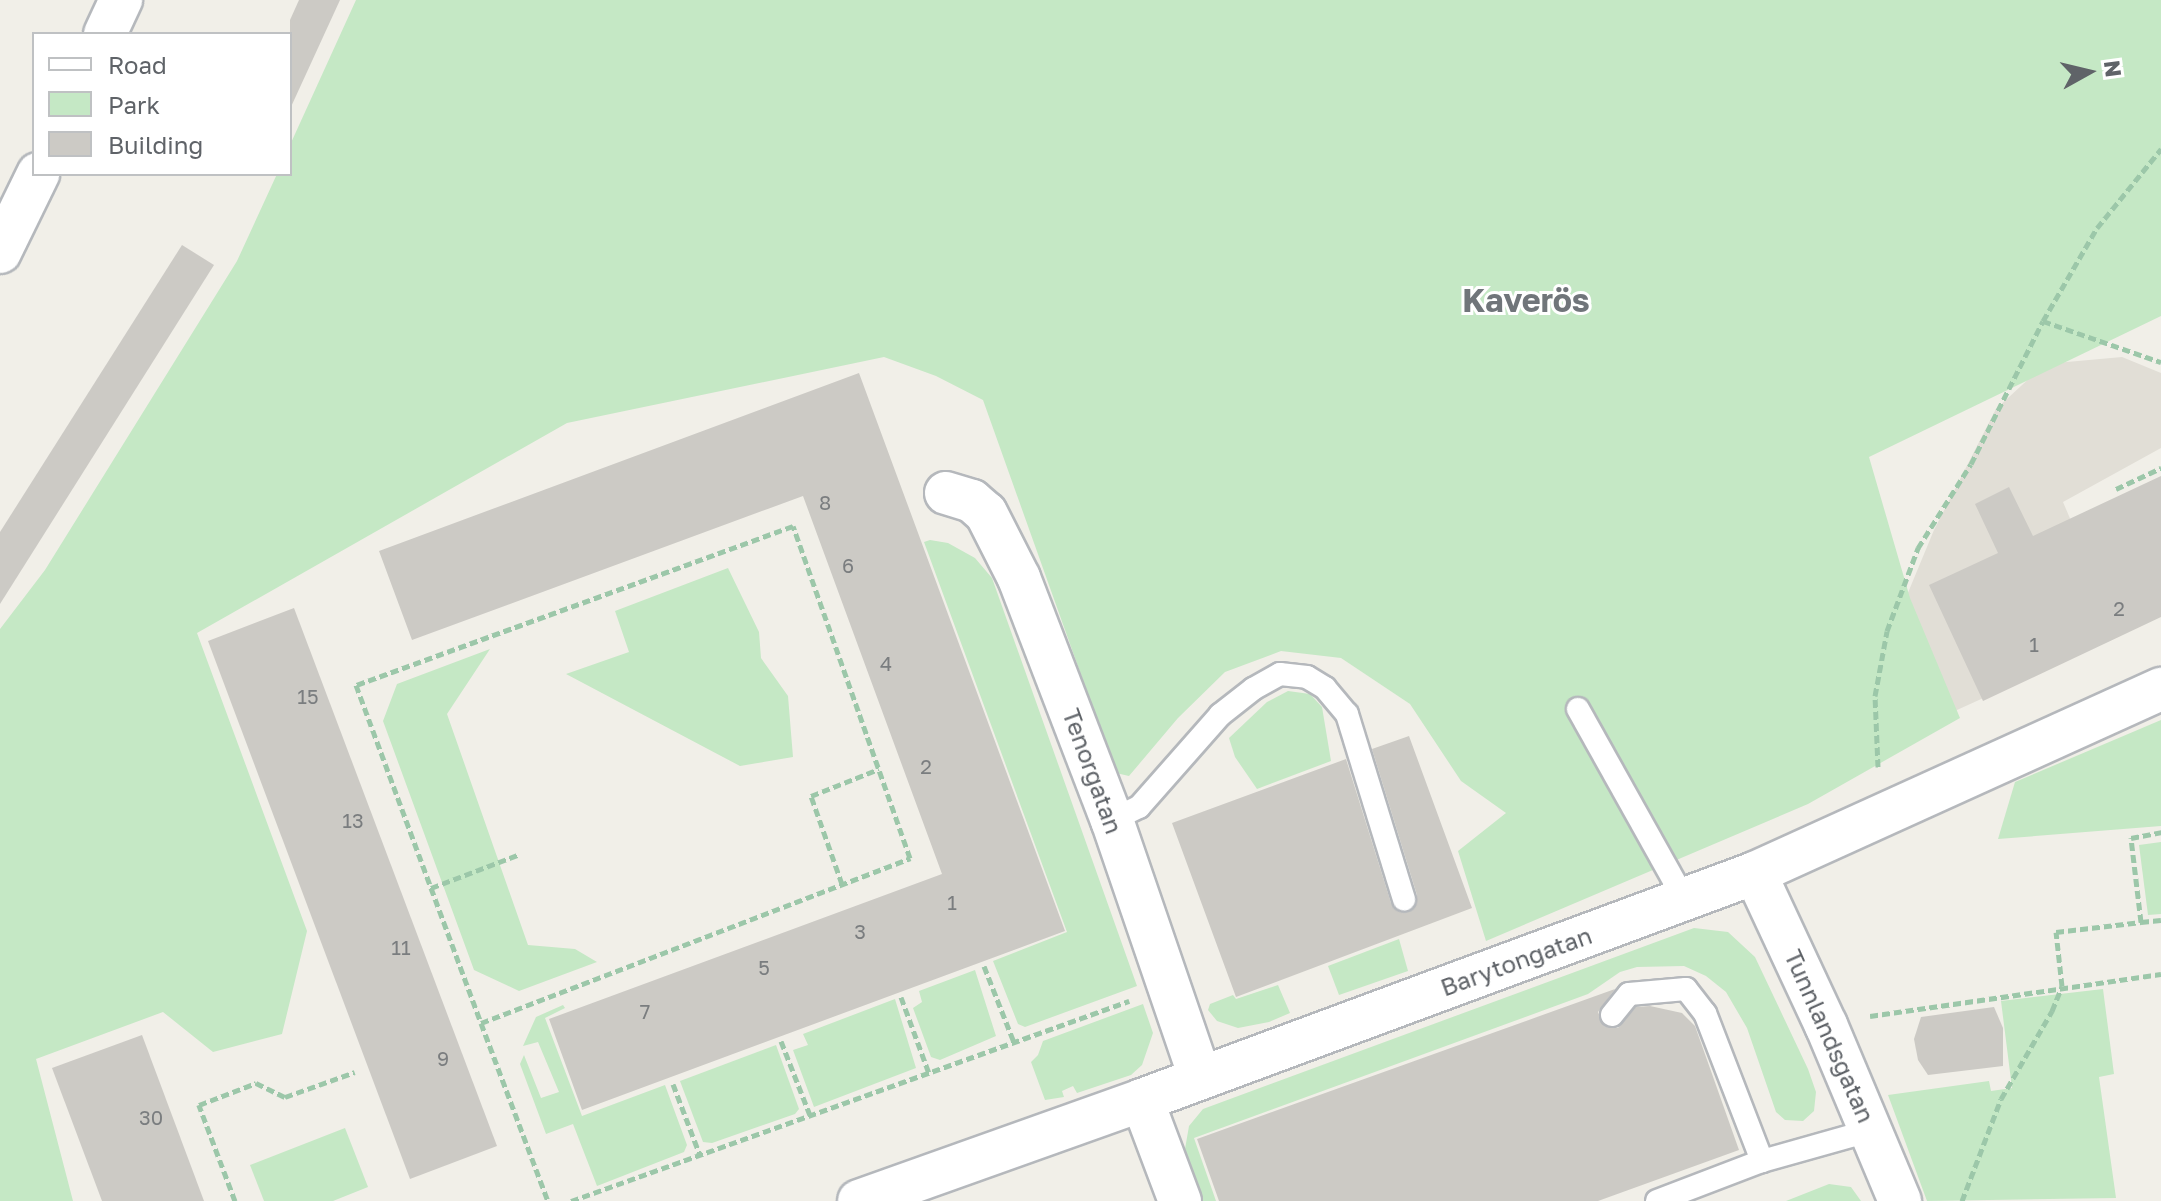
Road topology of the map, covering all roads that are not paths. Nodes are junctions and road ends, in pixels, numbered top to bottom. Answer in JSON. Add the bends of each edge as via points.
{"nodes":[{"id":1,"x":121,"y":0,"type":"edge"},
{"id":2,"x":106,"y":32,"type":"edge"},
{"id":3,"x":37,"y":176,"type":"edge"},
{"id":4,"x":0,"y":252,"type":"edge"},
{"id":5,"x":946,"y":493,"type":"dead end"},
{"id":6,"x":2161,"y":689,"type":"edge"},
{"id":7,"x":1578,"y":709,"type":"dead end"},
{"id":8,"x":1112,"y":820,"type":"junction"},
{"id":9,"x":1755,"y":873,"type":"junction"},
{"id":10,"x":1404,"y":899,"type":"dead end"},
{"id":11,"x":1684,"y":899,"type":"junction"},
{"id":12,"x":1612,"y":1015,"type":"dead end"},
{"id":13,"x":1200,"y":1077,"type":"junction"},
{"id":14,"x":1142,"y":1100,"type":"junction"},
{"id":15,"x":1872,"y":1130,"type":"junction"},
{"id":16,"x":1762,"y":1161,"type":"junction"},
{"id":17,"x":859,"y":1201,"type":"edge"},
{"id":18,"x":1180,"y":1201,"type":"edge"},
{"id":19,"x":1657,"y":1201,"type":"edge"},
{"id":20,"x":1900,"y":1201,"type":"edge"}],
"edges":[{"from":1,"to":2,"type":"street"},
{"from":3,"to":4,"type":"street"},
{"from":5,"to":8,"type":"street","name":"Tenorgatan","via":[[972,501],[986,513],[1012,564]]},
{"from":6,"to":9,"type":"street","name":"Barytongatan"},
{"from":7,"to":11,"type":"lane"},
{"from":8,"to":10,"type":"lane","via":[[1139,807],[1220,715],[1253,689],[1280,674],[1307,677],[1325,688],[1347,714]]},
{"from":8,"to":13,"type":"street","name":"Tenorgatan"},
{"from":9,"to":11,"type":"street","name":"Barytongatan"},
{"from":9,"to":15,"type":"street","name":"Tunnlandsgatan"},
{"from":11,"to":13,"type":"street","name":"Barytongatan"},
{"from":12,"to":16,"type":"lane","via":[[1629,994],[1686,989],[1705,1013]]},
{"from":13,"to":14,"type":"street","name":"Barytongatan"},
{"from":14,"to":17,"type":"street","name":"Barytongatan"},
{"from":14,"to":18,"type":"street"},
{"from":15,"to":16,"type":"lane"},
{"from":15,"to":20,"type":"street","name":"Tunnlandsgatan"},
{"from":16,"to":19,"type":"lane"}]}
